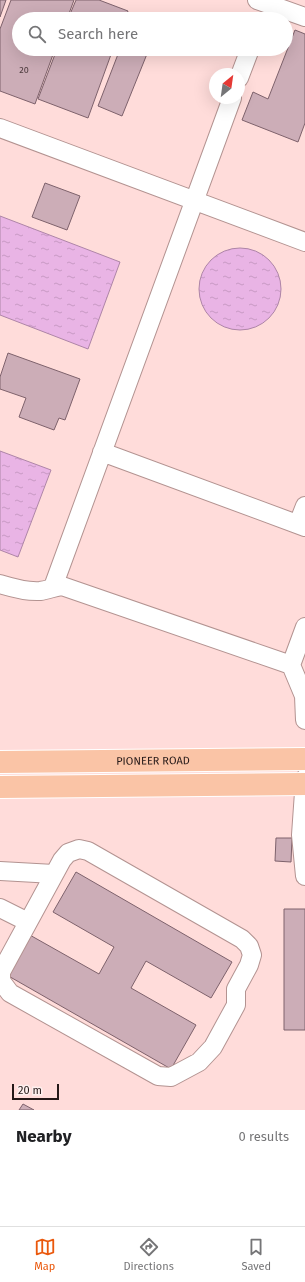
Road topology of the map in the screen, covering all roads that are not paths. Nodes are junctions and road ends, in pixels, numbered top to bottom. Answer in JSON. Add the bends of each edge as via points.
{"nodes":[{"id":1,"x":263,"y":6,"type":"edge"},
{"id":2,"x":286,"y":12,"type":"edge"},
{"id":3,"x":293,"y":14,"type":"edge"},
{"id":4,"x":305,"y":17,"type":"edge"},
{"id":5,"x":247,"y":56,"type":"edge"},
{"id":6,"x":243,"y":68,"type":"edge"},
{"id":7,"x":230,"y":104,"type":"edge"},
{"id":8,"x":0,"y":128,"type":"edge"},
{"id":9,"x":193,"y":200,"type":"junction"},
{"id":10,"x":305,"y":242,"type":"edge"},
{"id":11,"x":102,"y":452,"type":"junction"},
{"id":12,"x":305,"y":506,"type":"edge"},
{"id":13,"x":302,"y":525,"type":"edge"},
{"id":14,"x":0,"y":584,"type":"edge"},
{"id":15,"x":53,"y":587,"type":"junction"},
{"id":16,"x":305,"y":627,"type":"edge"},
{"id":17,"x":291,"y":665,"type":"junction"},
{"id":18,"x":305,"y":720,"type":"edge"},
{"id":19,"x":305,"y":759,"type":"edge"},
{"id":20,"x":0,"y":762,"type":"edge"},
{"id":21,"x":305,"y":782,"type":"edge"},
{"id":22,"x":0,"y":787,"type":"edge"},
{"id":23,"x":303,"y":835,"type":"edge"},
{"id":24,"x":0,"y":871,"type":"edge"},
{"id":25,"x":54,"y":874,"type":"junction"},
{"id":26,"x":305,"y":876,"type":"edge"},
{"id":27,"x":0,"y":908,"type":"edge"},
{"id":28,"x":28,"y":922,"type":"junction"}],
"edges":[{"from":1,"to":2,"type":"lane"},
{"from":3,"to":4,"type":"lane"},
{"from":5,"to":6,"type":"lane"},
{"from":7,"to":9,"type":"lane"},
{"from":8,"to":9,"type":"lane"},
{"from":9,"to":10,"type":"lane"},
{"from":9,"to":11,"type":"lane"},
{"from":11,"to":13,"type":"lane"},
{"from":11,"to":15,"type":"lane"},
{"from":12,"to":13,"type":"lane"},
{"from":14,"to":15,"type":"lane","via":[[41,591]]},
{"from":15,"to":17,"type":"lane","via":[[62,586]]},
{"from":16,"to":17,"type":"lane"},
{"from":17,"to":18,"type":"lane","via":[[304,696]]},
{"from":19,"to":20,"type":"main road","name":"PIONEER ROAD"},
{"from":21,"to":22,"type":"main road"},
{"from":21,"to":23,"type":"lane"},
{"from":23,"to":26,"type":"lane"},
{"from":24,"to":25,"type":"lane"},
{"from":25,"to":28,"type":"lane"},
{"from":25,"to":28,"type":"lane","via":[[72,850],[88,851],[242,939],[249,946],[252,955],[236,989],[236,1005],[213,1047],[199,1062],[171,1077],[158,1076],[10,993],[1,981],[1,972]]},
{"from":27,"to":28,"type":"lane"}]}
